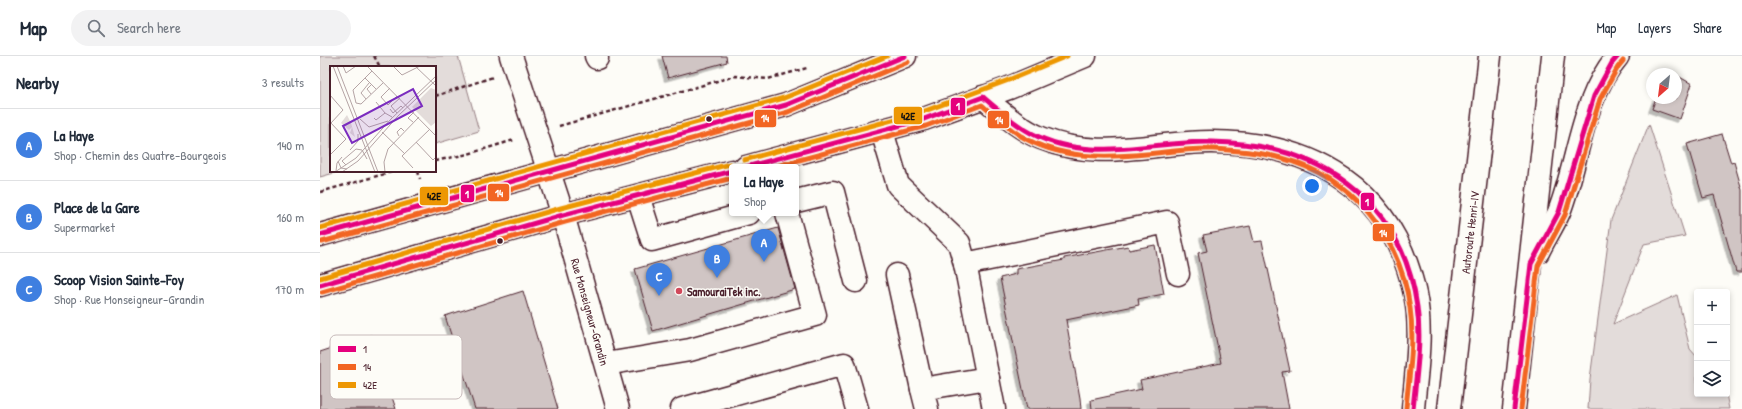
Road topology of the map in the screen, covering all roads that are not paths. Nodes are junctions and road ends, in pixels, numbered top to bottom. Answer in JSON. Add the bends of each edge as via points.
{"nodes":[{"id":1,"x":905,"y":56,"type":"edge"},
{"id":2,"x":1085,"y":56,"type":"edge"},
{"id":3,"x":1490,"y":56,"type":"edge"},
{"id":4,"x":1553,"y":56,"type":"edge"},
{"id":5,"x":1618,"y":56,"type":"edge"},
{"id":6,"x":513,"y":63,"type":"edge"},
{"id":7,"x":984,"y":97,"type":"junction"},
{"id":8,"x":882,"y":131,"type":"junction"},
{"id":9,"x":773,"y":164,"type":"edge"},
{"id":10,"x":549,"y":172,"type":"junction"},
{"id":11,"x":729,"y":172,"type":"edge"},
{"id":12,"x":638,"y":196,"type":"junction"},
{"id":13,"x":799,"y":199,"type":"edge"},
{"id":14,"x":563,"y":215,"type":"junction"},
{"id":15,"x":738,"y":216,"type":"edge"},
{"id":16,"x":788,"y":216,"type":"edge"},
{"id":17,"x":320,"y":235,"type":"edge"},
{"id":18,"x":965,"y":264,"type":"junction"},
{"id":19,"x":1531,"y":264,"type":"junction"},
{"id":20,"x":1178,"y":274,"type":"dead end"},
{"id":21,"x":897,"y":275,"type":"dead end"},
{"id":22,"x":856,"y":281,"type":"dead end"},
{"id":23,"x":320,"y":284,"type":"edge"},
{"id":24,"x":606,"y":364,"type":"junction"},
{"id":25,"x":988,"y":378,"type":"junction"},
{"id":26,"x":925,"y":399,"type":"edge"},
{"id":27,"x":618,"y":409,"type":"edge"},
{"id":28,"x":682,"y":409,"type":"edge"},
{"id":29,"x":857,"y":409,"type":"edge"},
{"id":30,"x":994,"y":409,"type":"edge"},
{"id":31,"x":1413,"y":409,"type":"edge"},
{"id":32,"x":1449,"y":409,"type":"edge"},
{"id":33,"x":1514,"y":409,"type":"edge"}],
"edges":[{"from":1,"to":10,"type":"main road","via":[[786,105]]},
{"from":2,"to":7,"type":"main road"},
{"from":3,"to":32,"type":"main road","name":"Autoroute Henri-IV"},
{"from":4,"to":19,"type":"main road"},
{"from":5,"to":19,"type":"main road","via":[[1594,96],[1559,212]]},
{"from":6,"to":10,"type":"main road","name":"Rue Monseigneur-Grandin"},
{"from":7,"to":8,"type":"main road"},
{"from":7,"to":31,"type":"main road","via":[[1008,118],[1040,138],[1066,146],[1095,151],[1210,142],[1238,143],[1284,151],[1311,161],[1357,189],[1374,206],[1395,239],[1415,295],[1418,349]]},
{"from":8,"to":9,"type":"main road"},
{"from":8,"to":18,"type":"main road","via":[[898,185],[959,243]]},
{"from":10,"to":14,"type":"main road","name":"Rue Monseigneur-Grandin"},
{"from":10,"to":17,"type":"main road"},
{"from":11,"to":12,"type":"main road"},
{"from":12,"to":14,"type":"main road"},
{"from":12,"to":15,"type":"main road","via":[[652,240]]},
{"from":13,"to":22,"type":"main road","via":[[833,192]]},
{"from":14,"to":23,"type":"main road"},
{"from":14,"to":24,"type":"main road","name":"Rue Monseigneur-Grandin"},
{"from":16,"to":24,"type":"main road","via":[[815,315],[690,350]]},
{"from":18,"to":20,"type":"main road","via":[[1167,222]]},
{"from":18,"to":25,"type":"main road"},
{"from":19,"to":33,"type":"main road"},
{"from":21,"to":26,"type":"main road"},
{"from":24,"to":27,"type":"main road","name":"Rue Monseigneur-Grandin"},
{"from":25,"to":26,"type":"main road"},
{"from":25,"to":30,"type":"main road"},
{"from":28,"to":29,"type":"main road","via":[[844,364]]}]}
